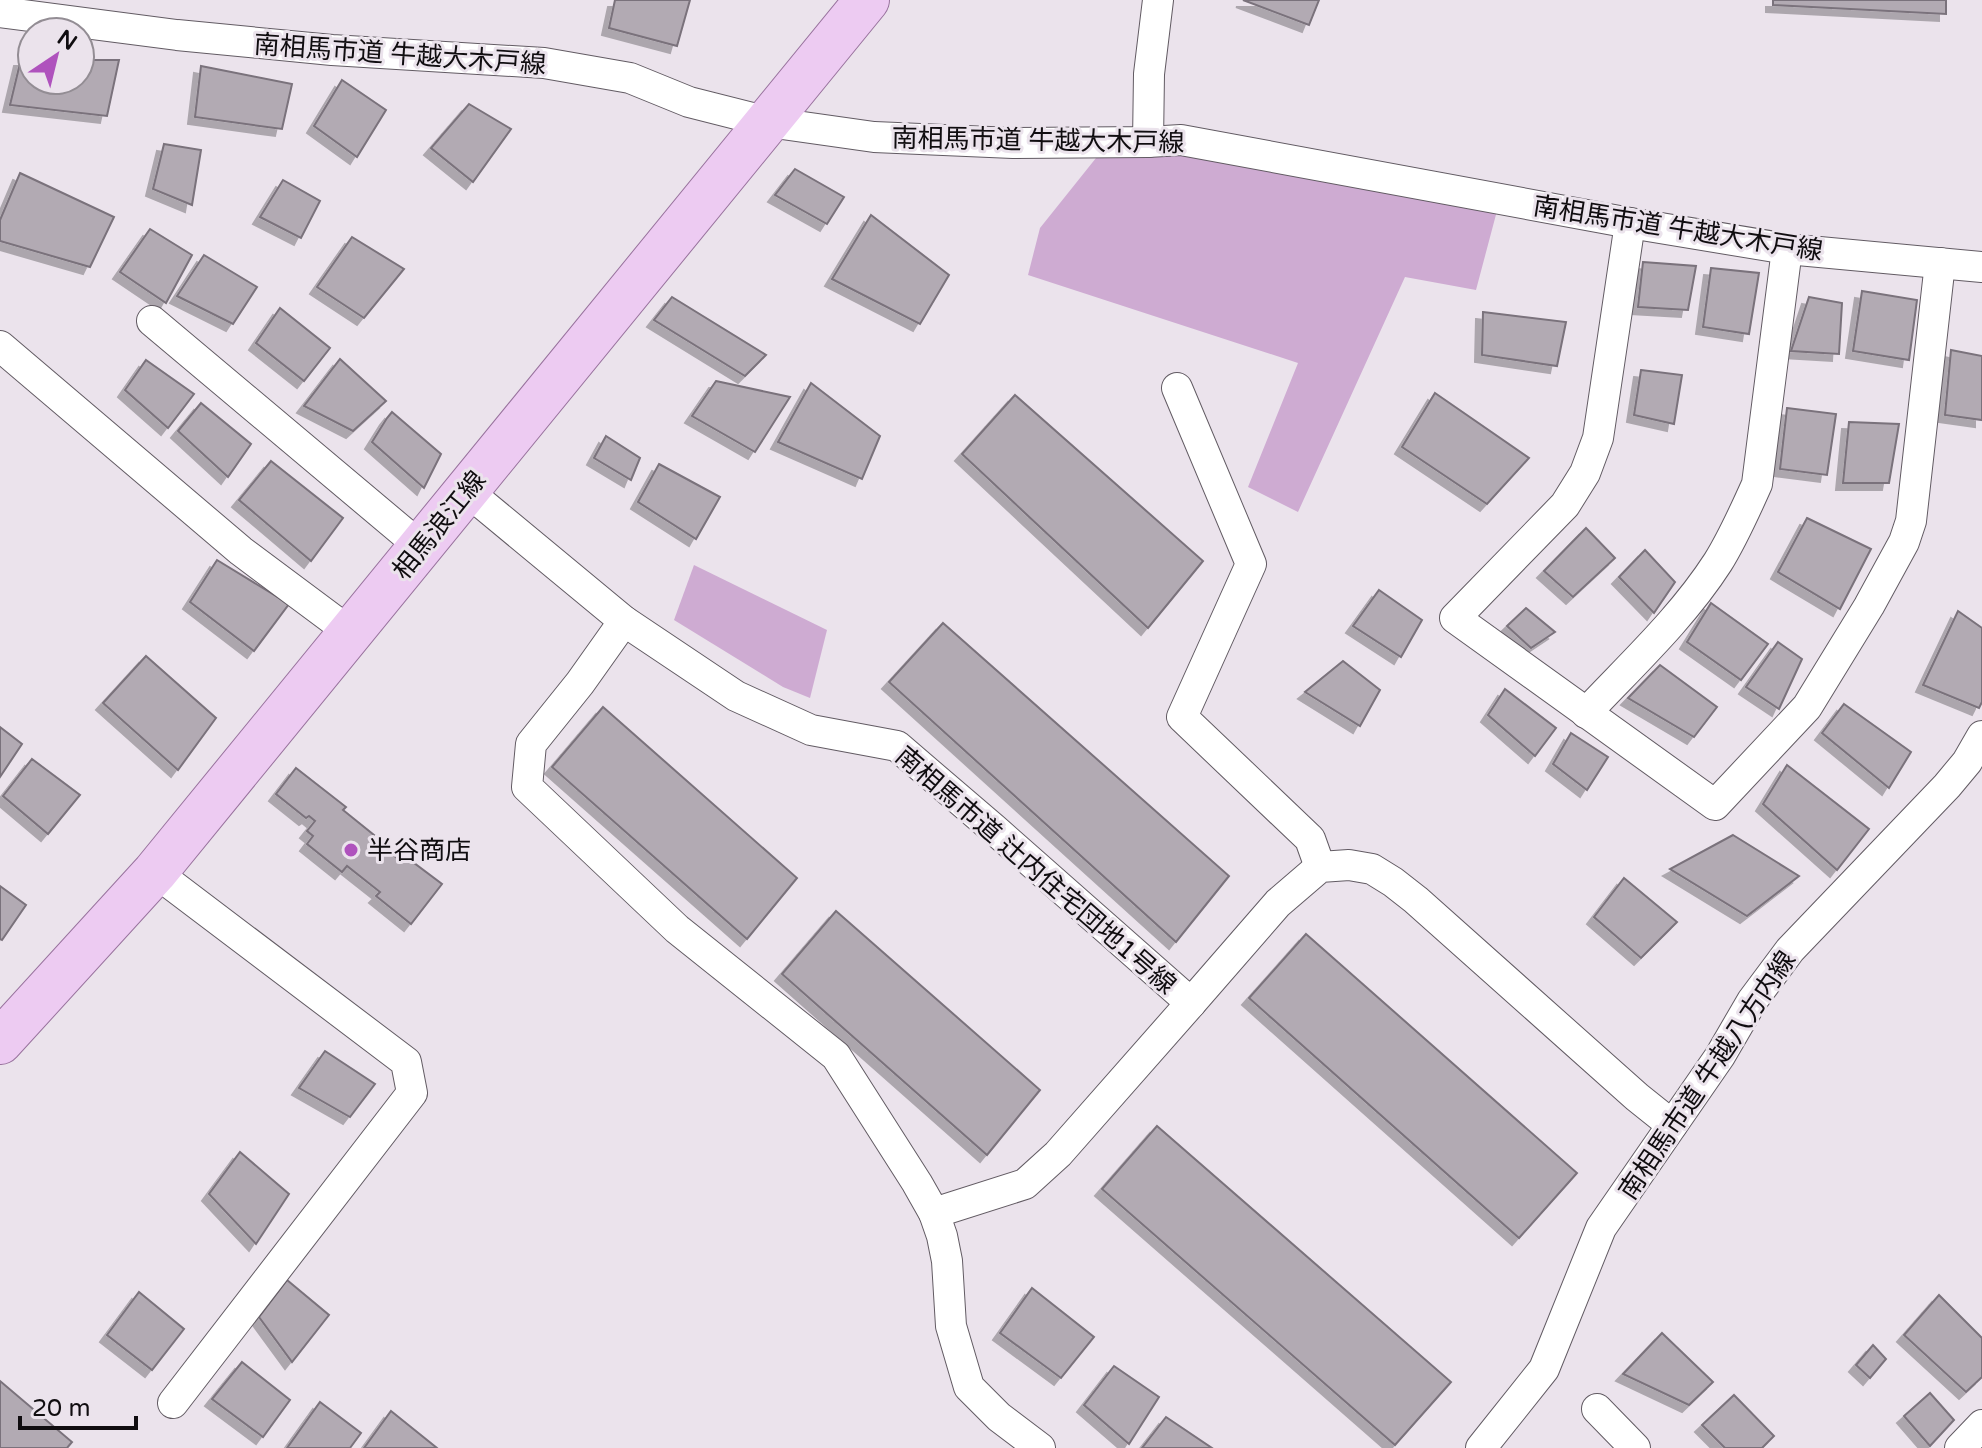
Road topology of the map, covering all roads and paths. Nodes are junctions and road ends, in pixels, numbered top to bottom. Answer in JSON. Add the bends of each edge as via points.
{"nodes":[{"id":1,"x":867,"y":0,"type":"edge"},
{"id":2,"x":1158,"y":0,"type":"edge"},
{"id":3,"x":0,"y":12,"type":"edge"},
{"id":4,"x":768,"y":122,"type":"junction"},
{"id":5,"x":1148,"y":142,"type":"junction"},
{"id":6,"x":1630,"y":223,"type":"junction"},
{"id":7,"x":1787,"y":249,"type":"junction"},
{"id":8,"x":1940,"y":263,"type":"junction"},
{"id":9,"x":1982,"y":267,"type":"edge"},
{"id":10,"x":152,"y":321,"type":"dead end"},
{"id":11,"x":0,"y":346,"type":"edge"},
{"id":12,"x":1177,"y":388,"type":"dead end"},
{"id":13,"x":467,"y":491,"type":"junction"},
{"id":14,"x":421,"y":547,"type":"junction"},
{"id":15,"x":624,"y":621,"type":"junction"},
{"id":16,"x":351,"y":633,"type":"junction"},
{"id":17,"x":1586,"y":713,"type":"junction"},
{"id":18,"x":1982,"y":736,"type":"edge"},
{"id":19,"x":1320,"y":867,"type":"junction"},
{"id":20,"x":155,"y":872,"type":"junction"},
{"id":21,"x":1191,"y":1003,"type":"junction"},
{"id":22,"x":0,"y":1042,"type":"edge"},
{"id":23,"x":1672,"y":1125,"type":"junction"},
{"id":24,"x":934,"y":1213,"type":"junction"},
{"id":25,"x":173,"y":1403,"type":"dead end"},
{"id":26,"x":1597,"y":1409,"type":"dead end"},
{"id":27,"x":1982,"y":1425,"type":"edge"},
{"id":28,"x":1040,"y":1448,"type":"edge"},
{"id":29,"x":1481,"y":1448,"type":"edge"},
{"id":30,"x":1635,"y":1448,"type":"edge"},
{"id":31,"x":1960,"y":1448,"type":"edge"}],
"edges":[{"from":1,"to":4,"type":"main road","name":"相馬浪江線"},
{"from":2,"to":5,"type":"street"},
{"from":3,"to":4,"type":"street","name":"南相馬市道 牛越大木戸線","via":[[316,49],[544,63],[630,78],[689,102]]},
{"from":4,"to":5,"type":"street","name":"南相馬市道 牛越大木戸線","via":[[874,137]]},
{"from":4,"to":13,"type":"main road","name":"相馬浪江線"},
{"from":5,"to":6,"type":"street","name":"南相馬市道 牛越大木戸線","via":[[1181,140]]},
{"from":6,"to":7,"type":"street","name":"南相馬市道 牛越大木戸線"},
{"from":6,"to":17,"type":"street","via":[[1598,438],[1585,473],[1565,505],[1455,618]]},
{"from":7,"to":8,"type":"street","name":"南相馬市道 牛越大木戸線"},
{"from":7,"to":17,"type":"street","via":[[1757,484],[1718,562],[1687,605]]},
{"from":8,"to":9,"type":"street","name":"南相馬市道 牛越大木戸線"},
{"from":8,"to":17,"type":"street","via":[[1911,521],[1869,606],[1807,707],[1715,805]]},
{"from":10,"to":14,"type":"street"},
{"from":11,"to":16,"type":"street","via":[[241,551]]},
{"from":12,"to":19,"type":"street","via":[[1251,564],[1182,717],[1310,839]]},
{"from":13,"to":14,"type":"main road","name":"相馬浪江線"},
{"from":13,"to":15,"type":"street","name":"南相馬市道 辻内住宅団地1号線"},
{"from":14,"to":16,"type":"main road","name":"相馬浪江線"},
{"from":15,"to":21,"type":"street","name":"南相馬市道 辻内住宅団地1号線","via":[[736,696],[811,730],[897,746]]},
{"from":15,"to":24,"type":"street","via":[[531,744],[527,787],[677,929],[836,1056]]},
{"from":16,"to":20,"type":"main road","name":"相馬浪江線"},
{"from":18,"to":23,"type":"street","name":"南相馬市道 牛越八方内線","via":[[1947,786],[1790,950]]},
{"from":19,"to":21,"type":"street","name":"南相馬市道 辻内住宅団地1号線","via":[[1278,903]]},
{"from":19,"to":23,"type":"street","via":[[1372,869],[1393,882]]},
{"from":20,"to":22,"type":"main road","name":"相馬浪江線"},
{"from":20,"to":25,"type":"street","via":[[406,1062],[412,1093]]},
{"from":21,"to":24,"type":"street","via":[[1058,1154],[1025,1184]]},
{"from":23,"to":29,"type":"street","name":"南相馬市道 牛越八方内線","via":[[1601,1228],[1544,1369]]},
{"from":24,"to":28,"type":"street","via":[[946,1258],[951,1326],[969,1387]]},
{"from":26,"to":30,"type":"street"},
{"from":27,"to":31,"type":"street"}]}
